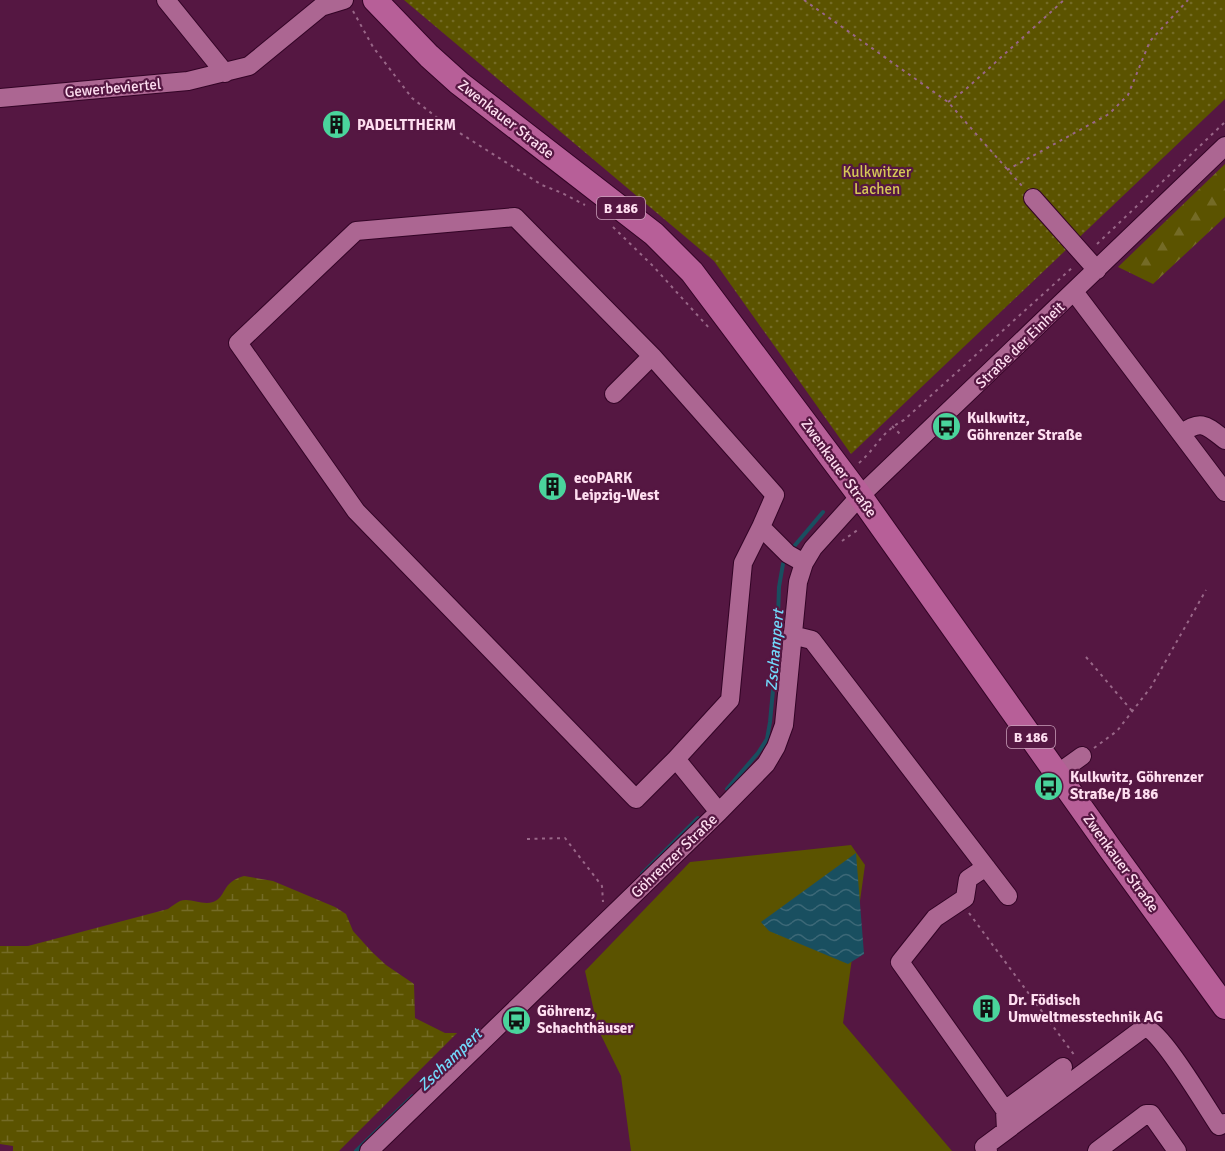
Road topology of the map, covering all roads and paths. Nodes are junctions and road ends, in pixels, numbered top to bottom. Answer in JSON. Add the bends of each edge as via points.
{"nodes":[{"id":1,"x":166,"y":0,"type":"edge"},
{"id":2,"x":375,"y":0,"type":"edge"},
{"id":3,"x":804,"y":0,"type":"edge"},
{"id":4,"x":1064,"y":0,"type":"edge"},
{"id":5,"x":1188,"y":0,"type":"edge"},
{"id":6,"x":322,"y":3,"type":"edge"},
{"id":7,"x":348,"y":4,"type":"edge"},
{"id":8,"x":225,"y":73,"type":"junction"},
{"id":9,"x":0,"y":98,"type":"edge"},
{"id":10,"x":948,"y":102,"type":"junction"},
{"id":11,"x":1225,"y":122,"type":"edge"},
{"id":12,"x":1225,"y":146,"type":"edge"},
{"id":13,"x":1007,"y":170,"type":"junction"},
{"id":14,"x":1033,"y":198,"type":"joint"},
{"id":15,"x":585,"y":205,"type":"dead end"},
{"id":16,"x":610,"y":225,"type":"dead end"},
{"id":17,"x":1084,"y":256,"type":"junction"},
{"id":18,"x":1097,"y":270,"type":"junction"},
{"id":19,"x":1075,"y":293,"type":"junction"},
{"id":20,"x":716,"y":337,"type":"dead end"},
{"id":21,"x":652,"y":356,"type":"junction"},
{"id":22,"x":614,"y":394,"type":"dead end"},
{"id":23,"x":1181,"y":434,"type":"junction"},
{"id":24,"x":1225,"y":440,"type":"edge"},
{"id":25,"x":859,"y":464,"type":"dead end"},
{"id":26,"x":1225,"y":492,"type":"edge"},
{"id":27,"x":860,"y":496,"type":"junction"},
{"id":28,"x":761,"y":527,"type":"junction"},
{"id":29,"x":804,"y":563,"type":"junction"},
{"id":30,"x":1206,"y":590,"type":"dead end"},
{"id":31,"x":792,"y":635,"type":"junction"},
{"id":32,"x":1086,"y":657,"type":"dead end"},
{"id":33,"x":1132,"y":711,"type":"junction"},
{"id":34,"x":1082,"y":756,"type":"joint"},
{"id":35,"x":676,"y":759,"type":"junction"},
{"id":36,"x":1057,"y":774,"type":"junction"},
{"id":37,"x":719,"y":812,"type":"junction"},
{"id":38,"x":527,"y":839,"type":"dead end"},
{"id":39,"x":986,"y":867,"type":"junction"},
{"id":40,"x":1008,"y":896,"type":"dead end"},
{"id":41,"x":960,"y":901,"type":"junction"},
{"id":42,"x":609,"y":918,"type":"junction"},
{"id":43,"x":1225,"y":1007,"type":"edge"},
{"id":44,"x":1063,"y":1067,"type":"dead end"},
{"id":45,"x":1086,"y":1071,"type":"junction"},
{"id":46,"x":1005,"y":1110,"type":"junction"},
{"id":47,"x":1225,"y":1123,"type":"edge"},
{"id":48,"x":1006,"y":1130,"type":"junction"},
{"id":49,"x":369,"y":1151,"type":"edge"},
{"id":50,"x":988,"y":1151,"type":"edge"},
{"id":51,"x":1097,"y":1151,"type":"edge"},
{"id":52,"x":1176,"y":1151,"type":"edge"}],
"edges":[{"from":1,"to":8,"type":"street"},
{"from":2,"to":27,"type":"main road","name":"Zwenkauer Straße","number":"B 186","via":[[459,83],[654,234],[692,272]]},
{"from":3,"to":10,"type":"path"},
{"from":4,"to":10,"type":"path"},
{"from":5,"to":13,"type":"path","via":[[1150,40],[1128,95],[1109,114]]},
{"from":6,"to":7,"type":"street","name":"Gewerbeviertel"},
{"from":6,"to":8,"type":"street","name":"Gewerbeviertel","via":[[249,66]]},
{"from":7,"to":15,"type":"path","via":[[373,47],[412,98],[542,185]]},
{"from":8,"to":9,"type":"street","name":"Gewerbeviertel","via":[[188,81]]},
{"from":10,"to":13,"type":"path"},
{"from":11,"to":17,"type":"path"},
{"from":12,"to":18,"type":"street","name":"Straße der Einheit"},
{"from":13,"to":14,"type":"path"},
{"from":14,"to":17,"type":"street"},
{"from":16,"to":20,"type":"path","via":[[653,266]]},
{"from":17,"to":18,"type":"street"},
{"from":17,"to":25,"type":"path","via":[[904,420],[881,436]]},
{"from":18,"to":19,"type":"street","name":"Straße der Einheit"},
{"from":19,"to":23,"type":"street","name":"Straße der Einheit"},
{"from":19,"to":27,"type":"street","name":"Straße der Einheit"},
{"from":21,"to":22,"type":"street"},
{"from":21,"to":28,"type":"street","via":[[776,495]]},
{"from":21,"to":35,"type":"street","via":[[515,218],[357,231],[238,343],[356,511],[636,799]]},
{"from":23,"to":24,"type":"street","via":[[1199,424]]},
{"from":23,"to":26,"type":"street","name":"Straße der Einheit"},
{"from":27,"to":29,"type":"street","name":"Göhrenzer Straße"},
{"from":27,"to":36,"type":"main road","name":"Zwenkauer Straße","number":"B 186"},
{"from":28,"to":29,"type":"street","via":[[788,554]]},
{"from":28,"to":35,"type":"street","via":[[743,563],[730,700]]},
{"from":29,"to":31,"type":"street","name":"Göhrenzer Straße"},
{"from":30,"to":33,"type":"path"},
{"from":31,"to":37,"type":"street","name":"Göhrenzer Straße","via":[[784,725],[777,747],[766,764]]},
{"from":31,"to":39,"type":"street","via":[[812,640]]},
{"from":32,"to":33,"type":"path"},
{"from":33,"to":34,"type":"path","via":[[1117,731]]},
{"from":34,"to":36,"type":"street"},
{"from":35,"to":37,"type":"street"},
{"from":36,"to":43,"type":"main road","name":"Zwenkauer Straße","number":"B 186"},
{"from":37,"to":42,"type":"street","name":"Göhrenzer Straße"},
{"from":38,"to":42,"type":"path","via":[[565,838],[602,886],[603,906]]},
{"from":39,"to":40,"type":"street"},
{"from":39,"to":41,"type":"street","via":[[968,879],[965,898]]},
{"from":41,"to":45,"type":"path"},
{"from":41,"to":46,"type":"street","via":[[935,918],[900,962]]},
{"from":42,"to":49,"type":"street","name":"Göhrenzer Straße"},
{"from":44,"to":46,"type":"street"},
{"from":45,"to":47,"type":"street","via":[[1146,1027],[1152,1029],[1219,1126]]},
{"from":45,"to":48,"type":"street"},
{"from":46,"to":48,"type":"street"},
{"from":48,"to":50,"type":"street","via":[[984,1147]]},
{"from":51,"to":52,"type":"street","via":[[1146,1114],[1151,1114]]}]}
